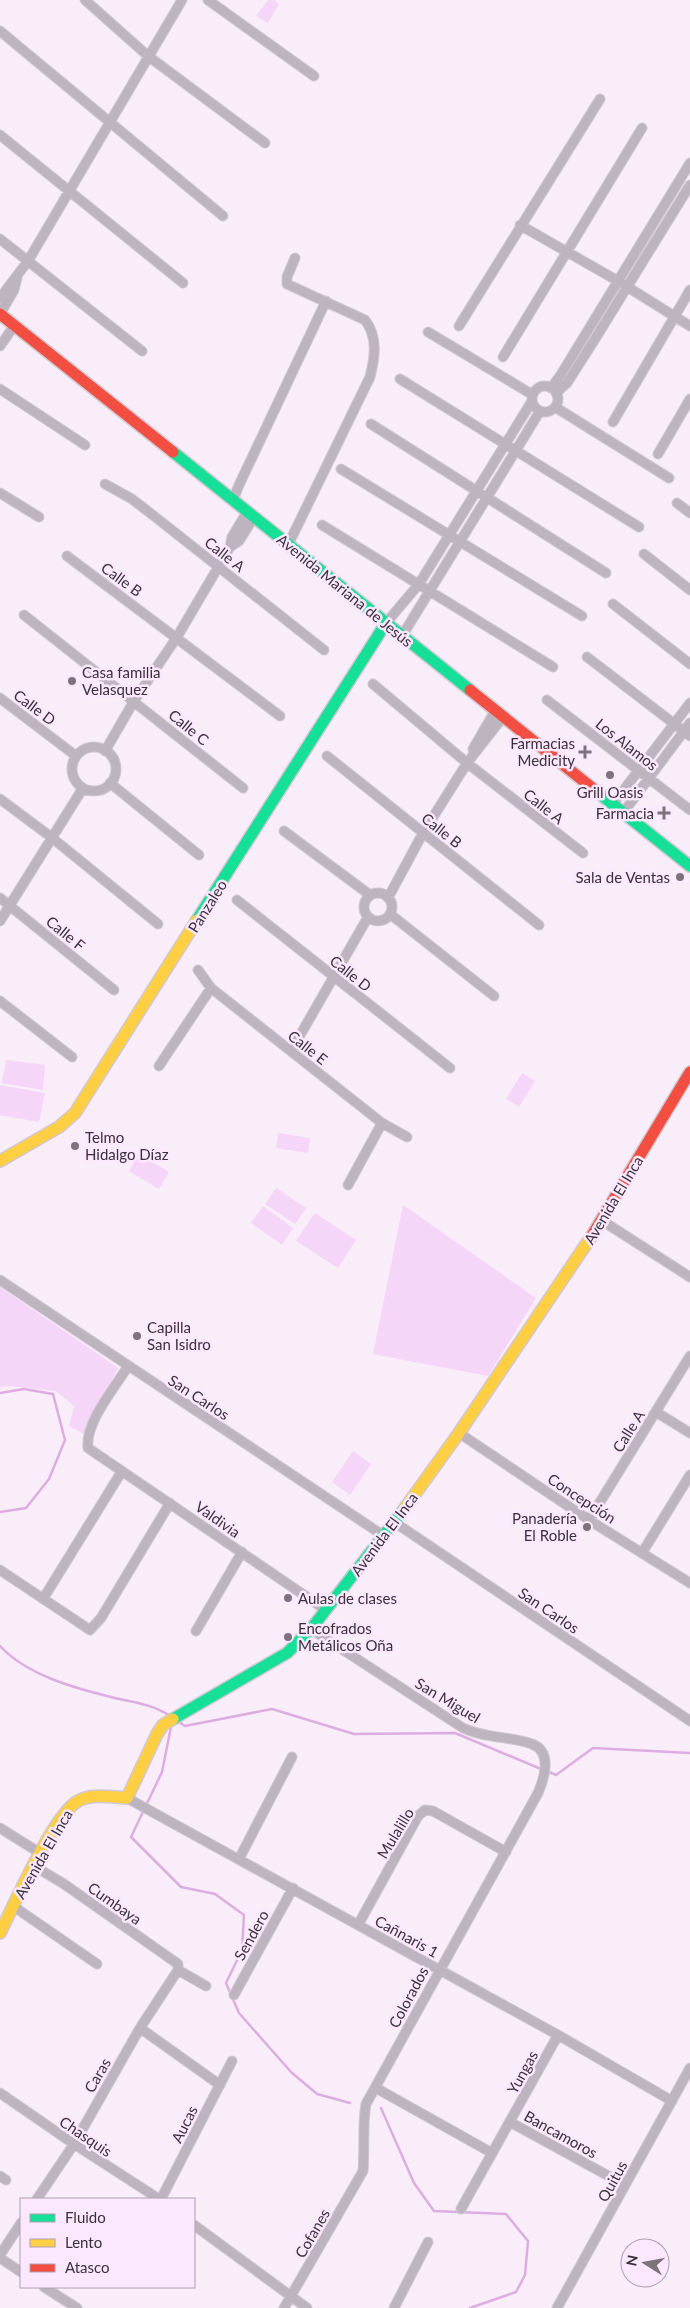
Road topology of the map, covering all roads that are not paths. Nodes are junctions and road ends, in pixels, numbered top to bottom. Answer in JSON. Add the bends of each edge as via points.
{"nodes":[{"id":1,"x":85,"y":0,"type":"edge"},
{"id":2,"x":182,"y":0,"type":"edge"},
{"id":3,"x":208,"y":0,"type":"edge"},
{"id":4,"x":0,"y":31,"type":"edge"},
{"id":5,"x":148,"y":56,"type":"junction"},
{"id":6,"x":314,"y":76,"type":"dead end"},
{"id":7,"x":600,"y":99,"type":"dead end"},
{"id":8,"x":108,"y":122,"type":"junction"},
{"id":9,"x":642,"y":128,"type":"dead end"},
{"id":10,"x":0,"y":135,"type":"edge"},
{"id":11,"x":265,"y":143,"type":"dead end"},
{"id":12,"x":690,"y":163,"type":"edge"},
{"id":13,"x":690,"y":185,"type":"edge"},
{"id":14,"x":69,"y":192,"type":"junction"},
{"id":15,"x":223,"y":216,"type":"dead end"},
{"id":16,"x":655,"y":220,"type":"junction"},
{"id":17,"x":664,"y":225,"type":"junction"},
{"id":18,"x":520,"y":226,"type":"junction"},
{"id":19,"x":0,"y":239,"type":"edge"},
{"id":20,"x":568,"y":252,"type":"junction"},
{"id":21,"x":295,"y":258,"type":"dead end"},
{"id":22,"x":28,"y":261,"type":"junction"},
{"id":23,"x":618,"y":281,"type":"junction"},
{"id":24,"x":183,"y":282,"type":"dead end"},
{"id":25,"x":628,"y":287,"type":"junction"},
{"id":26,"x":11,"y":289,"type":"junction"},
{"id":27,"x":690,"y":290,"type":"edge"},
{"id":28,"x":0,"y":298,"type":"edge"},
{"id":29,"x":326,"y":301,"type":"junction"},
{"id":30,"x":674,"y":316,"type":"junction"},
{"id":31,"x":4,"y":320,"type":"edge"},
{"id":32,"x":459,"y":326,"type":"dead end"},
{"id":33,"x":690,"y":326,"type":"edge"},
{"id":34,"x":428,"y":332,"type":"dead end"},
{"id":35,"x":586,"y":333,"type":"junction"},
{"id":36,"x":595,"y":339,"type":"junction"},
{"id":37,"x":0,"y":346,"type":"edge"},
{"id":38,"x":142,"y":351,"type":"dead end"},
{"id":39,"x":502,"y":357,"type":"dead end"},
{"id":40,"x":400,"y":378,"type":"dead end"},
{"id":41,"x":0,"y":389,"type":"edge"},
{"id":42,"x":553,"y":390,"type":"junction"},
{"id":43,"x":532,"y":398,"type":"junction"},
{"id":44,"x":690,"y":399,"type":"edge"},
{"id":45,"x":555,"y":407,"type":"junction"},
{"id":46,"x":540,"y":411,"type":"junction"},
{"id":47,"x":613,"y":422,"type":"dead end"},
{"id":48,"x":371,"y":424,"type":"dead end"},
{"id":49,"x":505,"y":444,"type":"junction"},
{"id":50,"x":85,"y":445,"type":"dead end"},
{"id":51,"x":516,"y":450,"type":"junction"},
{"id":52,"x":658,"y":454,"type":"dead end"},
{"id":53,"x":341,"y":469,"type":"dead end"},
{"id":54,"x":669,"y":478,"type":"dead end"},
{"id":55,"x":106,"y":484,"type":"dead end"},
{"id":56,"x":475,"y":490,"type":"junction"},
{"id":57,"x":0,"y":493,"type":"edge"},
{"id":58,"x":487,"y":498,"type":"junction"},
{"id":59,"x":233,"y":500,"type":"junction"},
{"id":60,"x":677,"y":503,"type":"dead end"},
{"id":61,"x":690,"y":513,"type":"edge"},
{"id":62,"x":250,"y":514,"type":"junction"},
{"id":63,"x":39,"y":516,"type":"dead end"},
{"id":64,"x":322,"y":525,"type":"dead end"},
{"id":65,"x":639,"y":527,"type":"dead end"},
{"id":66,"x":449,"y":535,"type":"junction"},
{"id":67,"x":460,"y":542,"type":"junction"},
{"id":68,"x":288,"y":544,"type":"junction"},
{"id":69,"x":644,"y":554,"type":"dead end"},
{"id":70,"x":67,"y":556,"type":"dead end"},
{"id":71,"x":218,"y":566,"type":"junction"},
{"id":72,"x":606,"y":573,"type":"dead end"},
{"id":73,"x":419,"y":584,"type":"junction"},
{"id":74,"x":690,"y":590,"type":"edge"},
{"id":75,"x":431,"y":591,"type":"junction"},
{"id":76,"x":614,"y":604,"type":"dead end"},
{"id":77,"x":24,"y":615,"type":"dead end"},
{"id":78,"x":582,"y":616,"type":"dead end"},
{"id":79,"x":386,"y":623,"type":"junction"},
{"id":80,"x":177,"y":636,"type":"junction"},
{"id":81,"x":402,"y":636,"type":"junction"},
{"id":82,"x":324,"y":650,"type":"dead end"},
{"id":83,"x":587,"y":657,"type":"dead end"},
{"id":84,"x":690,"y":664,"type":"edge"},
{"id":85,"x":553,"y":666,"type":"dead end"},
{"id":86,"x":373,"y":684,"type":"dead end"},
{"id":87,"x":0,"y":698,"type":"edge"},
{"id":88,"x":547,"y":700,"type":"dead end"},
{"id":89,"x":134,"y":701,"type":"junction"},
{"id":90,"x":690,"y":703,"type":"edge"},
{"id":91,"x":499,"y":714,"type":"junction"},
{"id":92,"x":280,"y":716,"type":"dead end"},
{"id":93,"x":690,"y":723,"type":"edge"},
{"id":94,"x":674,"y":724,"type":"junction"},
{"id":95,"x":687,"y":734,"type":"edge"},
{"id":96,"x":105,"y":751,"type":"junction"},
{"id":97,"x":76,"y":756,"type":"junction"},
{"id":98,"x":327,"y":756,"type":"dead end"},
{"id":99,"x":467,"y":763,"type":"junction"},
{"id":100,"x":638,"y":770,"type":"junction"},
{"id":101,"x":648,"y":778,"type":"junction"},
{"id":102,"x":110,"y":783,"type":"junction"},
{"id":103,"x":83,"y":788,"type":"junction"},
{"id":104,"x":243,"y":788,"type":"dead end"},
{"id":105,"x":0,"y":799,"type":"edge"},
{"id":106,"x":613,"y":804,"type":"junction"},
{"id":107,"x":690,"y":810,"type":"edge"},
{"id":108,"x":623,"y":813,"type":"junction"},
{"id":109,"x":284,"y":831,"type":"dead end"},
{"id":110,"x":423,"y":833,"type":"junction"},
{"id":111,"x":51,"y":837,"type":"junction"},
{"id":112,"x":583,"y":853,"type":"dead end"},
{"id":113,"x":199,"y":855,"type":"dead end"},
{"id":114,"x":690,"y":866,"type":"edge"},
{"id":115,"x":370,"y":895,"type":"junction"},
{"id":116,"x":0,"y":898,"type":"edge"},
{"id":117,"x":388,"y":898,"type":"junction"},
{"id":118,"x":237,"y":900,"type":"dead end"},
{"id":119,"x":10,"y":905,"type":"junction"},
{"id":120,"x":390,"y":914,"type":"junction"},
{"id":121,"x":368,"y":917,"type":"junction"},
{"id":122,"x":0,"y":921,"type":"edge"},
{"id":123,"x":158,"y":924,"type":"dead end"},
{"id":124,"x":539,"y":925,"type":"dead end"},
{"id":125,"x":198,"y":970,"type":"dead end"},
{"id":126,"x":334,"y":978,"type":"junction"},
{"id":127,"x":211,"y":988,"type":"junction"},
{"id":128,"x":114,"y":990,"type":"dead end"},
{"id":129,"x":494,"y":996,"type":"dead end"},
{"id":130,"x":0,"y":1001,"type":"edge"},
{"id":131,"x":292,"y":1051,"type":"junction"},
{"id":132,"x":72,"y":1057,"type":"dead end"},
{"id":133,"x":159,"y":1066,"type":"dead end"},
{"id":134,"x":450,"y":1068,"type":"dead end"},
{"id":135,"x":690,"y":1072,"type":"edge"},
{"id":136,"x":382,"y":1123,"type":"junction"},
{"id":137,"x":407,"y":1137,"type":"dead end"},
{"id":138,"x":0,"y":1161,"type":"edge"},
{"id":139,"x":348,"y":1185,"type":"dead end"},
{"id":140,"x":601,"y":1220,"type":"junction"},
{"id":141,"x":690,"y":1277,"type":"edge"},
{"id":142,"x":0,"y":1280,"type":"edge"},
{"id":143,"x":690,"y":1356,"type":"edge"},
{"id":144,"x":128,"y":1366,"type":"junction"},
{"id":145,"x":656,"y":1412,"type":"junction"},
{"id":146,"x":459,"y":1433,"type":"junction"},
{"id":147,"x":690,"y":1433,"type":"edge"},
{"id":148,"x":122,"y":1471,"type":"junction"},
{"id":149,"x":690,"y":1475,"type":"edge"},
{"id":150,"x":170,"y":1503,"type":"junction"},
{"id":151,"x":589,"y":1520,"type":"junction"},
{"id":152,"x":394,"y":1522,"type":"junction"},
{"id":153,"x":384,"y":1536,"type":"junction"},
{"id":154,"x":242,"y":1552,"type":"junction"},
{"id":155,"x":642,"y":1553,"type":"junction"},
{"id":156,"x":0,"y":1570,"type":"edge"},
{"id":157,"x":690,"y":1583,"type":"edge"},
{"id":158,"x":43,"y":1599,"type":"junction"},
{"id":159,"x":326,"y":1610,"type":"junction"},
{"id":160,"x":311,"y":1630,"type":"junction"},
{"id":161,"x":196,"y":1631,"type":"dead end"},
{"id":162,"x":690,"y":1721,"type":"edge"},
{"id":163,"x":292,"y":1757,"type":"dead end"},
{"id":164,"x":538,"y":1793,"type":"joint"},
{"id":165,"x":132,"y":1800,"type":"junction"},
{"id":166,"x":0,"y":1828,"type":"edge"},
{"id":167,"x":506,"y":1852,"type":"junction"},
{"id":168,"x":40,"y":1853,"type":"junction"},
{"id":169,"x":239,"y":1858,"type":"junction"},
{"id":170,"x":34,"y":1866,"type":"junction"},
{"id":171,"x":293,"y":1888,"type":"junction"},
{"id":172,"x":13,"y":1906,"type":"junction"},
{"id":173,"x":358,"y":1925,"type":"junction"},
{"id":174,"x":0,"y":1933,"type":"edge"},
{"id":175,"x":97,"y":1964,"type":"dead end"},
{"id":176,"x":178,"y":1967,"type":"junction"},
{"id":177,"x":439,"y":1969,"type":"junction"},
{"id":178,"x":206,"y":1986,"type":"dead end"},
{"id":179,"x":234,"y":1995,"type":"dead end"},
{"id":180,"x":140,"y":2028,"type":"junction"},
{"id":181,"x":558,"y":2035,"type":"junction"},
{"id":182,"x":232,"y":2061,"type":"dead end"},
{"id":183,"x":690,"y":2068,"type":"edge"},
{"id":184,"x":680,"y":2084,"type":"junction"},
{"id":185,"x":220,"y":2085,"type":"junction"},
{"id":186,"x":376,"y":2088,"type":"junction"},
{"id":187,"x":690,"y":2090,"type":"edge"},
{"id":188,"x":0,"y":2093,"type":"edge"},
{"id":189,"x":672,"y":2101,"type":"junction"},
{"id":190,"x":510,"y":2122,"type":"junction"},
{"id":191,"x":74,"y":2144,"type":"junction"},
{"id":192,"x":492,"y":2153,"type":"junction"},
{"id":193,"x":363,"y":2171,"type":"joint"},
{"id":194,"x":625,"y":2185,"type":"junction"},
{"id":195,"x":38,"y":2198,"type":"edge"},
{"id":196,"x":158,"y":2198,"type":"edge"},
{"id":197,"x":161,"y":2198,"type":"edge"},
{"id":198,"x":461,"y":2209,"type":"dead end"},
{"id":199,"x":20,"y":2225,"type":"edge"},
{"id":200,"x":195,"y":2226,"type":"edge"},
{"id":201,"x":428,"y":2242,"type":"dead end"},
{"id":202,"x":0,"y":2256,"type":"edge"},
{"id":203,"x":20,"y":2271,"type":"edge"},
{"id":204,"x":46,"y":2288,"type":"edge"},
{"id":205,"x":291,"y":2297,"type":"junction"},
{"id":206,"x":76,"y":2308,"type":"edge"},
{"id":207,"x":284,"y":2308,"type":"edge"},
{"id":208,"x":306,"y":2308,"type":"edge"},
{"id":209,"x":394,"y":2308,"type":"edge"},
{"id":210,"x":557,"y":2308,"type":"edge"}],
"edges":[{"from":1,"to":5,"type":"street"},
{"from":2,"to":5,"type":"street"},
{"from":3,"to":6,"type":"street"},
{"from":4,"to":8,"type":"street"},
{"from":5,"to":8,"type":"street"},
{"from":5,"to":11,"type":"street"},
{"from":7,"to":18,"type":"street"},
{"from":8,"to":14,"type":"street"},
{"from":8,"to":15,"type":"street"},
{"from":9,"to":20,"type":"street"},
{"from":10,"to":14,"type":"street"},
{"from":12,"to":16,"type":"street"},
{"from":13,"to":17,"type":"street"},
{"from":14,"to":22,"type":"street"},
{"from":14,"to":24,"type":"street"},
{"from":16,"to":17,"type":"street"},
{"from":16,"to":23,"type":"street"},
{"from":17,"to":25,"type":"street"},
{"from":18,"to":20,"type":"street"},
{"from":18,"to":32,"type":"street"},
{"from":19,"to":22,"type":"street"},
{"from":20,"to":23,"type":"street"},
{"from":20,"to":39,"type":"street"},
{"from":21,"to":29,"type":"street","via":[[287,284]]},
{"from":22,"to":26,"type":"street"},
{"from":22,"to":38,"type":"street"},
{"from":23,"to":25,"type":"street"},
{"from":23,"to":35,"type":"street"},
{"from":25,"to":30,"type":"street"},
{"from":25,"to":36,"type":"street"},
{"from":26,"to":28,"type":"street"},
{"from":26,"to":31,"type":"street"},
{"from":27,"to":30,"type":"street"},
{"from":29,"to":59,"type":"street"},
{"from":29,"to":68,"type":"street","via":[[365,320],[371,328],[375,359],[370,377]]},
{"from":30,"to":33,"type":"street"},
{"from":30,"to":47,"type":"street"},
{"from":31,"to":37,"type":"street"},
{"from":31,"to":59,"type":"street","name":"Avenida Mariana de Jesús"},
{"from":34,"to":43,"type":"street"},
{"from":35,"to":36,"type":"street"},
{"from":35,"to":42,"type":"street"},
{"from":36,"to":42,"type":"street","via":[[567,383]]},
{"from":40,"to":49,"type":"street"},
{"from":41,"to":50,"type":"street"},
{"from":42,"to":43,"type":"street","via":[[540,387]]},
{"from":42,"to":45,"type":"street","via":[[558,399]]},
{"from":43,"to":46,"type":"street"},
{"from":43,"to":49,"type":"street"},
{"from":44,"to":52,"type":"street"},
{"from":45,"to":46,"type":"street","via":[[548,412]]},
{"from":45,"to":54,"type":"street"},
{"from":46,"to":51,"type":"street"},
{"from":48,"to":56,"type":"street"},
{"from":49,"to":51,"type":"street"},
{"from":49,"to":56,"type":"street"},
{"from":51,"to":58,"type":"street"},
{"from":51,"to":65,"type":"street"},
{"from":53,"to":66,"type":"street"},
{"from":55,"to":71,"type":"street","name":"Calle A","via":[[132,499]]},
{"from":56,"to":58,"type":"street"},
{"from":56,"to":66,"type":"street"},
{"from":57,"to":63,"type":"street"},
{"from":58,"to":67,"type":"street"},
{"from":58,"to":72,"type":"street"},
{"from":59,"to":62,"type":"street","name":"Avenida Mariana de Jesús"},
{"from":60,"to":61,"type":"street"},
{"from":62,"to":68,"type":"street","name":"Avenida Mariana de Jesús"},
{"from":62,"to":71,"type":"street","via":[[232,537],[230,547]]},
{"from":64,"to":73,"type":"street"},
{"from":66,"to":67,"type":"street"},
{"from":66,"to":73,"type":"street"},
{"from":67,"to":75,"type":"street"},
{"from":67,"to":78,"type":"street"},
{"from":68,"to":79,"type":"street","name":"Avenida Mariana de Jesús"},
{"from":69,"to":74,"type":"street"},
{"from":70,"to":80,"type":"street","name":"Calle B"},
{"from":71,"to":80,"type":"street"},
{"from":71,"to":82,"type":"street","name":"Calle A"},
{"from":73,"to":75,"type":"street"},
{"from":73,"to":79,"type":"street"},
{"from":75,"to":81,"type":"street"},
{"from":75,"to":85,"type":"street"},
{"from":76,"to":84,"type":"street"},
{"from":77,"to":89,"type":"street","name":"Calle C"},
{"from":79,"to":81,"type":"street","name":"Avenida Mariana de Jesús"},
{"from":79,"to":138,"type":"street","name":"Panzaleo","via":[[75,1113],[60,1127]]},
{"from":80,"to":89,"type":"street"},
{"from":80,"to":92,"type":"street","name":"Calle B"},
{"from":81,"to":91,"type":"street","name":"Avenida Mariana de Jesús"},
{"from":83,"to":94,"type":"street"},
{"from":86,"to":99,"type":"street","name":"Calle A"},
{"from":87,"to":97,"type":"street","name":"Calle D"},
{"from":88,"to":100,"type":"street","name":"Los Alamos"},
{"from":89,"to":96,"type":"street"},
{"from":89,"to":104,"type":"street","name":"Calle C"},
{"from":90,"to":94,"type":"street"},
{"from":91,"to":99,"type":"street","via":[[481,733]]},
{"from":91,"to":106,"type":"street","name":"Avenida Mariana de Jesús"},
{"from":93,"to":95,"type":"street"},
{"from":94,"to":95,"type":"street"},
{"from":94,"to":100,"type":"street"},
{"from":95,"to":101,"type":"street"},
{"from":96,"to":97,"type":"street","via":[[87,748]]},
{"from":96,"to":102,"type":"street","via":[[115,766]]},
{"from":97,"to":103,"type":"street","via":[[72,775]]},
{"from":98,"to":110,"type":"street","name":"Calle B"},
{"from":99,"to":110,"type":"street"},
{"from":99,"to":112,"type":"street","name":"Calle A"},
{"from":100,"to":101,"type":"street","name":"Los Alamos"},
{"from":100,"to":106,"type":"street"},
{"from":101,"to":107,"type":"street","name":"Los Alamos"},
{"from":101,"to":108,"type":"street"},
{"from":102,"to":103,"type":"street","via":[[96,791]]},
{"from":102,"to":113,"type":"street"},
{"from":103,"to":111,"type":"street"},
{"from":105,"to":111,"type":"street"},
{"from":106,"to":108,"type":"street","name":"Avenida Mariana de Jesús"},
{"from":108,"to":114,"type":"street","name":"Avenida Mariana de Jesús"},
{"from":109,"to":115,"type":"street"},
{"from":110,"to":117,"type":"street"},
{"from":110,"to":124,"type":"street","name":"Calle B"},
{"from":111,"to":119,"type":"street"},
{"from":111,"to":123,"type":"street"},
{"from":115,"to":117,"type":"street","via":[[382,894]]},
{"from":115,"to":121,"type":"street","via":[[364,906]]},
{"from":116,"to":119,"type":"street","name":"Calle F"},
{"from":117,"to":120,"type":"street","via":[[392,906]]},
{"from":118,"to":126,"type":"street","name":"Calle D"},
{"from":119,"to":122,"type":"street"},
{"from":119,"to":128,"type":"street","name":"Calle F"},
{"from":120,"to":121,"type":"street","via":[[380,921]]},
{"from":120,"to":129,"type":"street"},
{"from":121,"to":126,"type":"street"},
{"from":125,"to":127,"type":"street","name":"Calle E"},
{"from":126,"to":131,"type":"street"},
{"from":126,"to":134,"type":"street","name":"Calle D"},
{"from":127,"to":131,"type":"street","name":"Calle E"},
{"from":127,"to":133,"type":"street"},
{"from":130,"to":132,"type":"street"},
{"from":131,"to":136,"type":"street","name":"Calle E"},
{"from":135,"to":140,"type":"street","name":"Avenida El Inca"},
{"from":136,"to":137,"type":"street","name":"Calle E"},
{"from":136,"to":139,"type":"street"},
{"from":140,"to":141,"type":"street"},
{"from":140,"to":146,"type":"street","name":"Avenida El Inca","via":[[580,1257]]},
{"from":142,"to":144,"type":"street","name":"San Carlos"},
{"from":143,"to":145,"type":"street","name":"Calle A"},
{"from":144,"to":148,"type":"street","name":"Valdivia","via":[[89,1432],[88,1448]]},
{"from":144,"to":153,"type":"street","name":"San Carlos"},
{"from":145,"to":147,"type":"street"},
{"from":145,"to":151,"type":"street","name":"Calle A"},
{"from":146,"to":151,"type":"street","name":"Concepción"},
{"from":146,"to":152,"type":"street","name":"Avenida El Inca"},
{"from":148,"to":150,"type":"street","name":"Valdivia"},
{"from":148,"to":158,"type":"street"},
{"from":149,"to":155,"type":"street"},
{"from":150,"to":154,"type":"street","name":"Valdivia"},
{"from":150,"to":158,"type":"street","via":[[90,1630]]},
{"from":151,"to":155,"type":"street","name":"Concepción"},
{"from":152,"to":153,"type":"street","name":"Avenida El Inca"},
{"from":152,"to":162,"type":"street","name":"San Carlos"},
{"from":153,"to":159,"type":"street","name":"Avenida El Inca"},
{"from":154,"to":159,"type":"street","name":"Valdivia"},
{"from":154,"to":161,"type":"street"},
{"from":155,"to":157,"type":"street","name":"Concepción"},
{"from":156,"to":158,"type":"street"},
{"from":159,"to":160,"type":"street","name":"Avenida El Inca"},
{"from":160,"to":164,"type":"street","name":"San Miguel","via":[[463,1728],[481,1736],[533,1744],[542,1754],[546,1767]]},
{"from":160,"to":165,"type":"street","name":"Avenida El Inca","via":[[287,1653],[163,1725],[152,1743]]},
{"from":163,"to":169,"type":"street"},
{"from":164,"to":167,"type":"street","name":"Colorados"},
{"from":165,"to":168,"type":"street","name":"Avenida El Inca","via":[[94,1796],[74,1802]]},
{"from":165,"to":169,"type":"street","name":"Cañnaris 1"},
{"from":166,"to":168,"type":"street"},
{"from":167,"to":173,"type":"street","name":"Mulalillo","via":[[433,1811],[425,1810],[418,1816]]},
{"from":167,"to":177,"type":"street","name":"Colorados"},
{"from":168,"to":170,"type":"street","name":"Avenida El Inca"},
{"from":169,"to":171,"type":"street","name":"Cañnaris 1"},
{"from":170,"to":172,"type":"street","name":"Avenida El Inca"},
{"from":170,"to":176,"type":"street","name":"Cumbaya"},
{"from":171,"to":173,"type":"street","name":"Cañnaris 1"},
{"from":171,"to":179,"type":"street","name":"Sendero"},
{"from":172,"to":174,"type":"street","name":"Avenida El Inca"},
{"from":172,"to":175,"type":"street"},
{"from":173,"to":177,"type":"street","name":"Cañnaris 1"},
{"from":176,"to":178,"type":"street","name":"Cumbaya"},
{"from":176,"to":180,"type":"street","name":"Caras"},
{"from":177,"to":181,"type":"street","name":"Cañnaris 1"},
{"from":177,"to":186,"type":"street","name":"Colorados"},
{"from":180,"to":185,"type":"street"},
{"from":180,"to":191,"type":"street","name":"Caras"},
{"from":181,"to":189,"type":"street","name":"Cañnaris 1"},
{"from":181,"to":190,"type":"street","name":"Yungas"},
{"from":182,"to":185,"type":"street","name":"Aucas"},
{"from":183,"to":184,"type":"street","name":"Quitus"},
{"from":184,"to":187,"type":"street"},
{"from":184,"to":189,"type":"street","name":"Quitus"},
{"from":185,"to":197,"type":"street","name":"Aucas"},
{"from":186,"to":192,"type":"street"},
{"from":186,"to":193,"type":"street","name":"Colorados","via":[[366,2104],[363,2119]]},
{"from":188,"to":191,"type":"street","name":"Chasquis"},
{"from":189,"to":194,"type":"street","name":"Quitus"},
{"from":190,"to":192,"type":"street","name":"Yungas"},
{"from":190,"to":194,"type":"street","name":"Bancamoros"},
{"from":191,"to":195,"type":"street","name":"Caras"},
{"from":191,"to":196,"type":"street","name":"Chasquis"},
{"from":192,"to":198,"type":"street","name":"Yungas"},
{"from":193,"to":205,"type":"street","name":"Cofanes"},
{"from":194,"to":210,"type":"street","name":"Quitus"},
{"from":199,"to":202,"type":"street"},
{"from":200,"to":205,"type":"street"},
{"from":201,"to":209,"type":"street"},
{"from":202,"to":203,"type":"street"},
{"from":204,"to":206,"type":"street"},
{"from":205,"to":207,"type":"street","name":"Cofanes"},
{"from":205,"to":208,"type":"street"}]}
